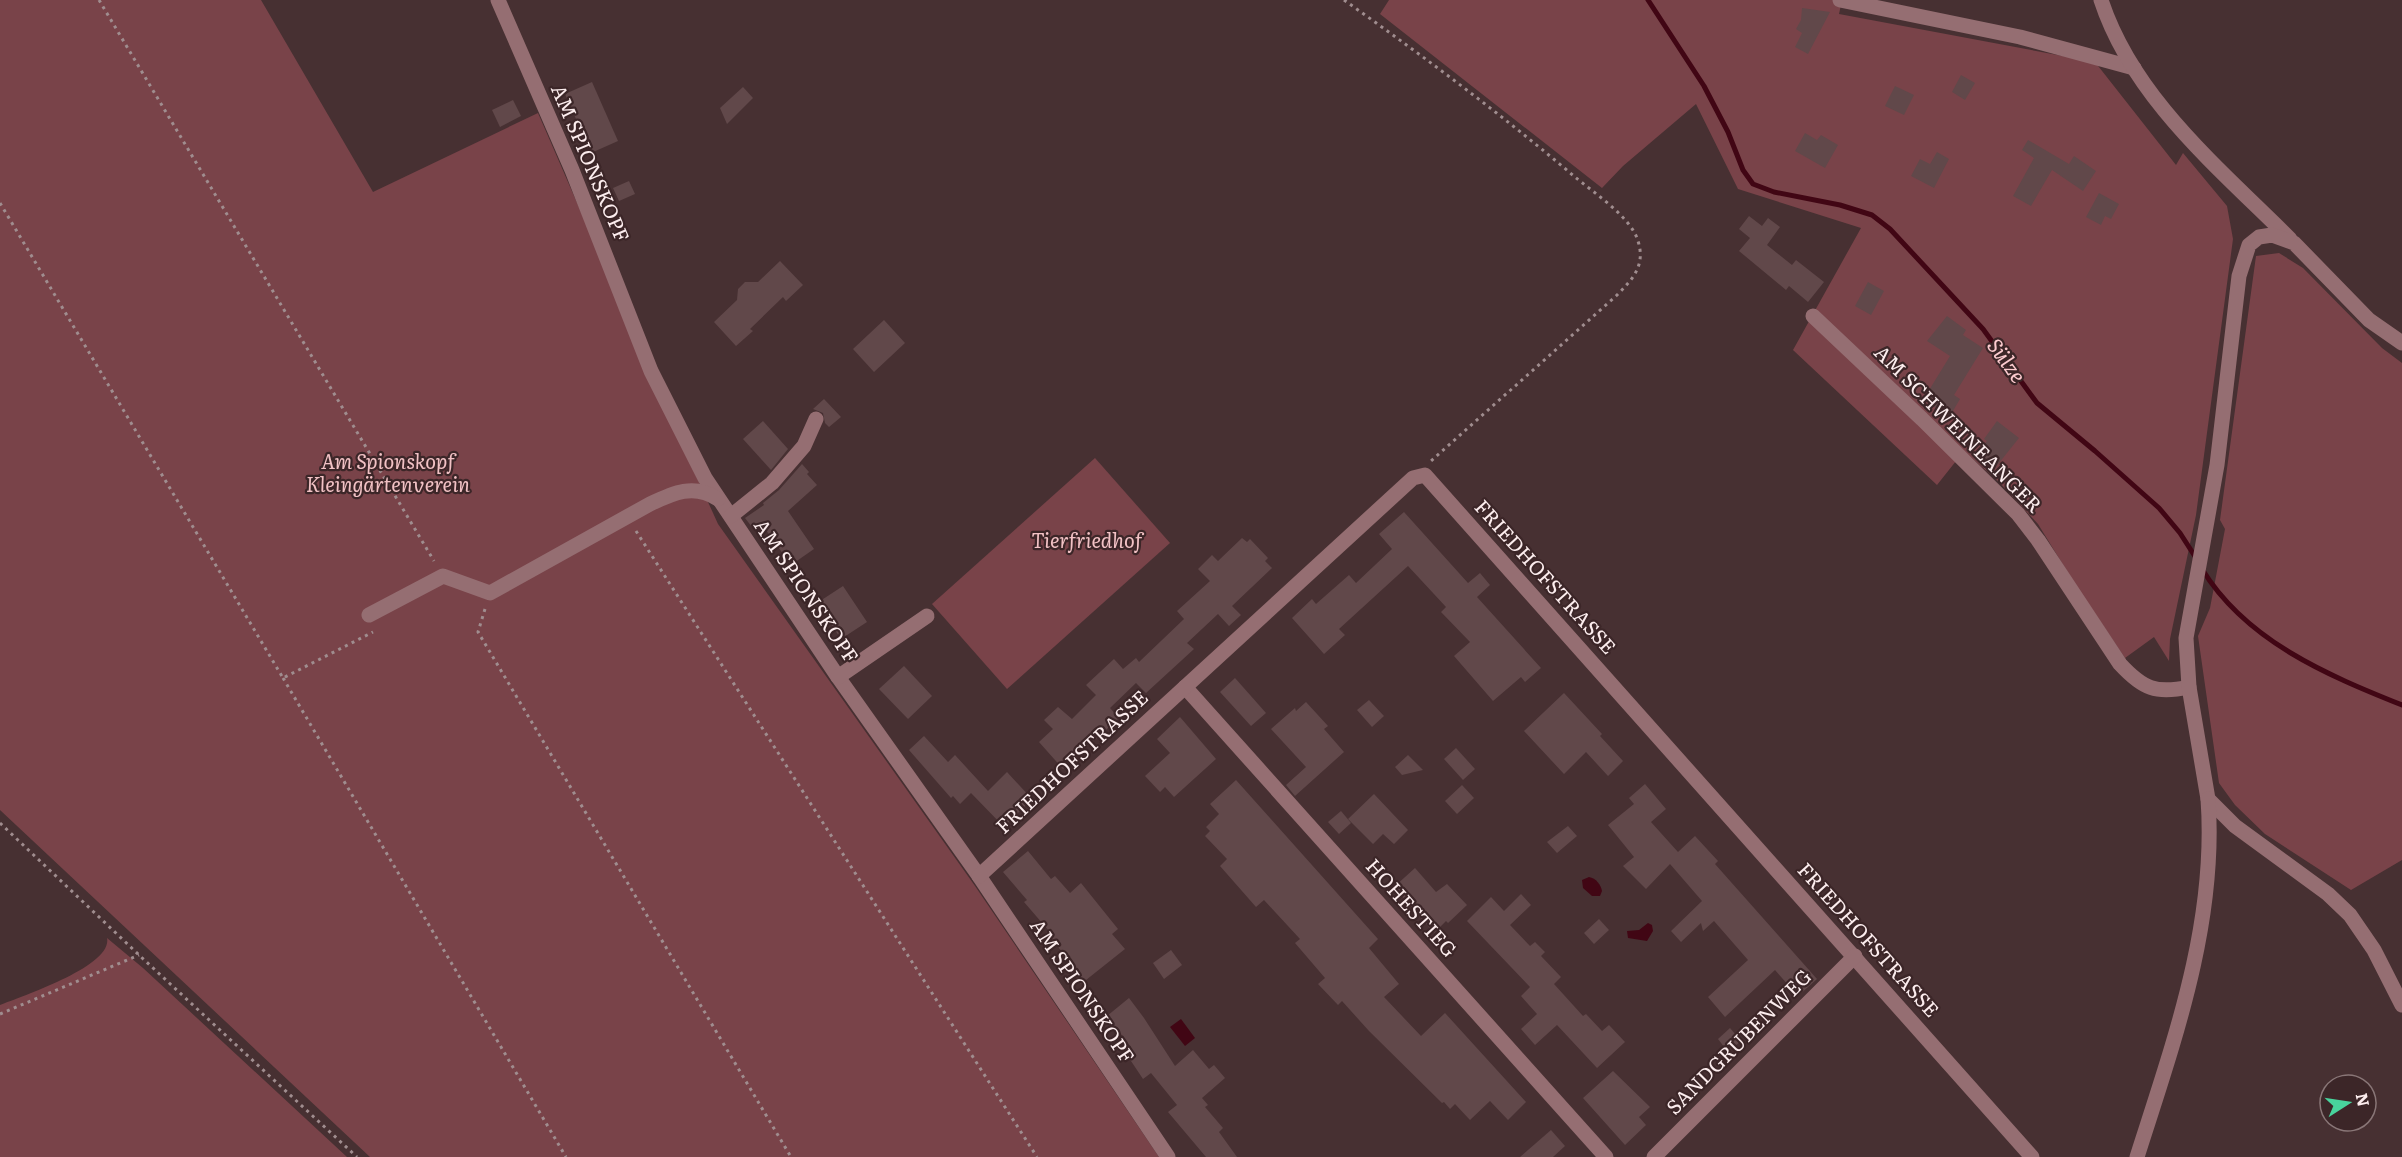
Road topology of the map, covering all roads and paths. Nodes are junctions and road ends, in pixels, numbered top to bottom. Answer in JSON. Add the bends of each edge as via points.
{"nodes":[{"id":1,"x":99,"y":0,"type":"edge"},
{"id":2,"x":498,"y":0,"type":"edge"},
{"id":3,"x":1344,"y":0,"type":"edge"},
{"id":4,"x":1840,"y":0,"type":"edge"},
{"id":5,"x":2101,"y":0,"type":"edge"},
{"id":6,"x":2134,"y":68,"type":"junction"},
{"id":7,"x":0,"y":203,"type":"edge"},
{"id":8,"x":2294,"y":243,"type":"junction"},
{"id":9,"x":1813,"y":316,"type":"dead end"},
{"id":10,"x":2402,"y":343,"type":"edge"},
{"id":11,"x":816,"y":419,"type":"dead end"},
{"id":12,"x":1421,"y":475,"type":"junction"},
{"id":13,"x":722,"y":503,"type":"junction"},
{"id":14,"x":731,"y":516,"type":"junction"},
{"id":15,"x":627,"y":517,"type":"junction"},
{"id":16,"x":443,"y":576,"type":"junction"},
{"id":17,"x":490,"y":593,"type":"junction"},
{"id":18,"x":369,"y":615,"type":"dead end"},
{"id":19,"x":927,"y":616,"type":"dead end"},
{"id":20,"x":375,"y":631,"type":"dead end"},
{"id":21,"x":838,"y":677,"type":"junction"},
{"id":22,"x":283,"y":678,"type":"junction"},
{"id":23,"x":1185,"y":687,"type":"junction"},
{"id":24,"x":2189,"y":687,"type":"junction"},
{"id":25,"x":2208,"y":799,"type":"junction"},
{"id":26,"x":0,"y":823,"type":"edge"},
{"id":27,"x":980,"y":876,"type":"junction"},
{"id":28,"x":139,"y":955,"type":"junction"},
{"id":29,"x":1855,"y":956,"type":"junction"},
{"id":30,"x":2402,"y":1005,"type":"edge"},
{"id":31,"x":0,"y":1014,"type":"edge"},
{"id":32,"x":357,"y":1157,"type":"edge"},
{"id":33,"x":566,"y":1157,"type":"edge"},
{"id":34,"x":790,"y":1157,"type":"edge"},
{"id":35,"x":1037,"y":1157,"type":"edge"},
{"id":36,"x":1168,"y":1157,"type":"edge"},
{"id":37,"x":1606,"y":1157,"type":"edge"},
{"id":38,"x":1654,"y":1157,"type":"edge"},
{"id":39,"x":2032,"y":1157,"type":"edge"},
{"id":40,"x":2137,"y":1157,"type":"edge"}],
"edges":[{"from":1,"to":16,"type":"path"},
{"from":2,"to":13,"type":"street","name":"AM SPIONSKOPF","via":[[572,170],[651,371],[698,465]]},
{"from":3,"to":12,"type":"path","via":[[1432,63],[1578,179],[1632,229],[1640,250],[1638,271],[1629,283],[1435,456]]},
{"from":4,"to":6,"type":"street","via":[[2020,37]]},
{"from":5,"to":6,"type":"street"},
{"from":6,"to":8,"type":"street","via":[[2180,129]]},
{"from":7,"to":22,"type":"path"},
{"from":8,"to":10,"type":"street","via":[[2369,320]]},
{"from":8,"to":24,"type":"street","via":[[2272,235],[2259,237],[2249,245],[2239,276],[2208,525],[2186,638]]},
{"from":9,"to":24,"type":"street","name":"AM SCHWEINEANGER","via":[[2018,513],[2125,670],[2154,689]]},
{"from":11,"to":14,"type":"street","via":[[804,446],[791,461]]},
{"from":12,"to":23,"type":"street","name":"FRIEDHOFSTRASSE","via":[[1413,478]]},
{"from":12,"to":29,"type":"street","name":"FRIEDHOFSTRASSE","via":[[1428,477]]},
{"from":13,"to":14,"type":"street","name":"AM SPIONSKOPF"},
{"from":13,"to":15,"type":"street","via":[[704,492],[686,490]]},
{"from":14,"to":21,"type":"street","name":"AM SPIONSKOPF"},
{"from":15,"to":17,"type":"street"},
{"from":15,"to":35,"type":"path"},
{"from":16,"to":17,"type":"street"},
{"from":16,"to":18,"type":"street"},
{"from":17,"to":34,"type":"path","via":[[478,632]]},
{"from":19,"to":21,"type":"street"},
{"from":20,"to":22,"type":"path"},
{"from":21,"to":27,"type":"street","name":"AM SPIONSKOPF"},
{"from":22,"to":33,"type":"path"},
{"from":23,"to":27,"type":"street","name":"FRIEDHOFSTRASSE"},
{"from":23,"to":37,"type":"street","name":"HOHESTIEG"},
{"from":24,"to":25,"type":"street"},
{"from":25,"to":30,"type":"street","via":[[2235,826],[2328,894],[2350,915],[2374,950]]},
{"from":25,"to":40,"type":"street","via":[[2209,873],[2195,957]]},
{"from":26,"to":28,"type":"path"},
{"from":27,"to":36,"type":"street","name":"AM SPIONSKOPF"},
{"from":28,"to":31,"type":"path"},
{"from":28,"to":32,"type":"path"},
{"from":29,"to":38,"type":"street","name":"SANDGRUBENWEG"},
{"from":29,"to":39,"type":"street","name":"FRIEDHOFSTRASSE"}]}
